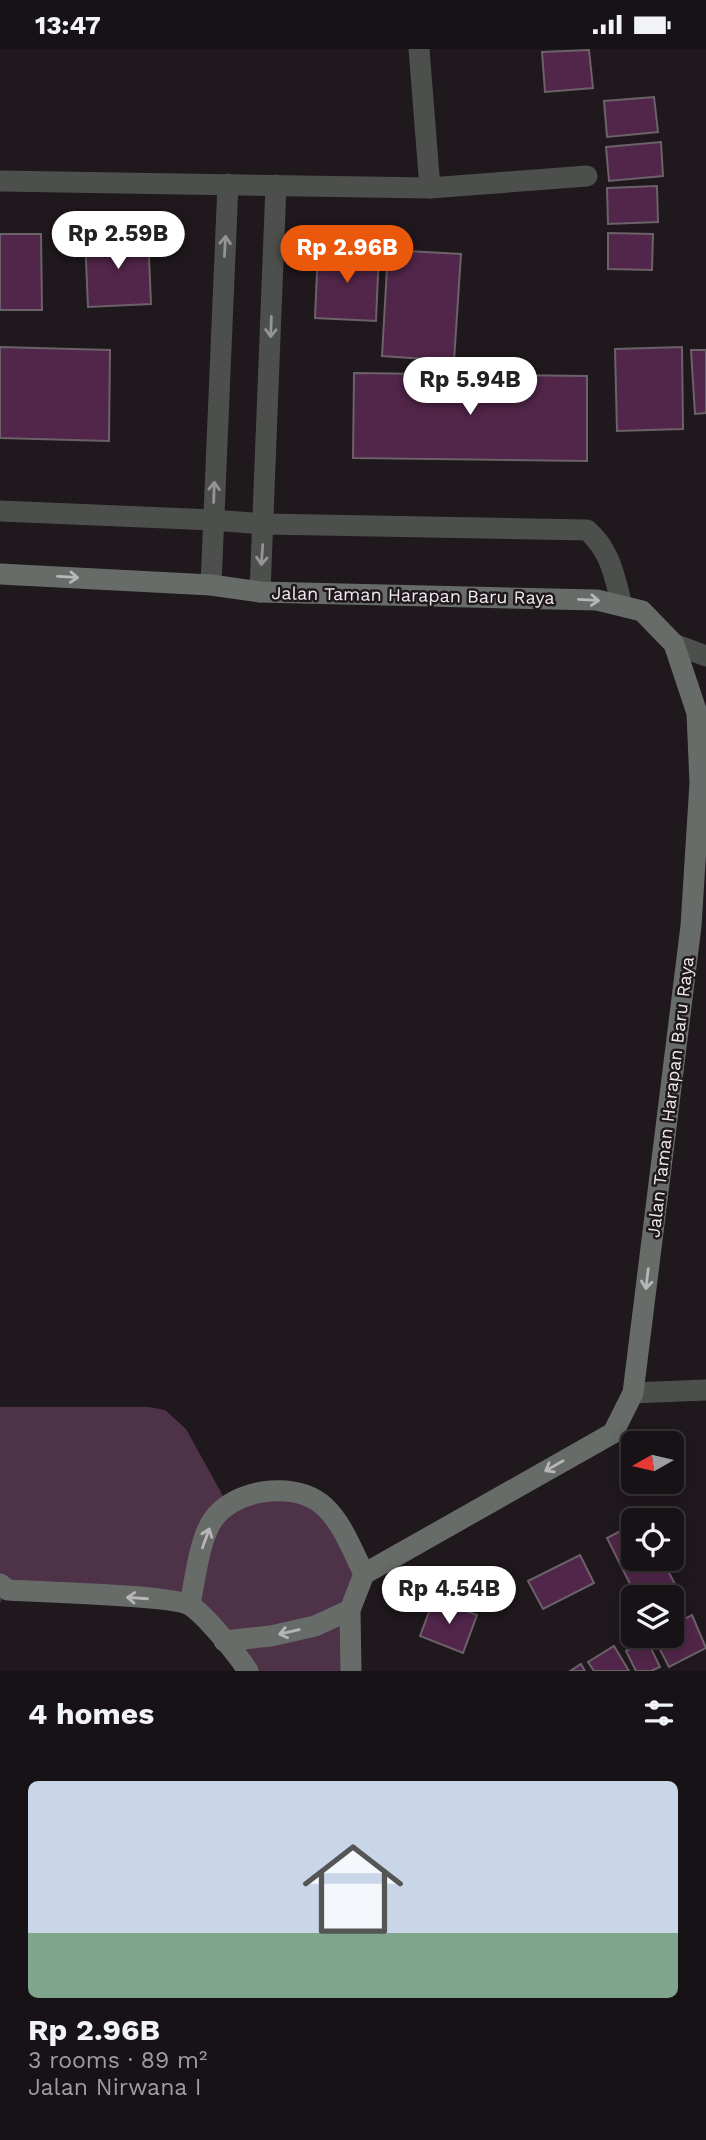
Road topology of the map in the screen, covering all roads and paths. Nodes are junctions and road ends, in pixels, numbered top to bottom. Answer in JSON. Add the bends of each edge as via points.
{"nodes":[{"id":1,"x":419,"y":49,"type":"edge"},
{"id":2,"x":587,"y":176,"type":"dead end"},
{"id":3,"x":0,"y":181,"type":"edge"},
{"id":4,"x":228,"y":184,"type":"junction"},
{"id":5,"x":276,"y":185,"type":"junction"},
{"id":6,"x":430,"y":188,"type":"junction"},
{"id":7,"x":0,"y":511,"type":"edge"},
{"id":8,"x":213,"y":520,"type":"junction"},
{"id":9,"x":264,"y":524,"type":"junction"},
{"id":10,"x":0,"y":574,"type":"edge"},
{"id":11,"x":211,"y":585,"type":"junction"},
{"id":12,"x":260,"y":591,"type":"junction"},
{"id":13,"x":622,"y":605,"type":"junction"},
{"id":14,"x":674,"y":643,"type":"junction"},
{"id":15,"x":706,"y":656,"type":"edge"},
{"id":16,"x":699,"y":921,"type":"edge"},
{"id":17,"x":706,"y":1390,"type":"edge"},
{"id":18,"x":633,"y":1393,"type":"junction"},
{"id":19,"x":364,"y":1574,"type":"junction"},
{"id":20,"x":0,"y":1584,"type":"edge"},
{"id":21,"x":190,"y":1604,"type":"junction"},
{"id":22,"x":350,"y":1610,"type":"junction"},
{"id":23,"x":224,"y":1641,"type":"junction"},
{"id":24,"x":248,"y":1671,"type":"edge"},
{"id":25,"x":351,"y":1671,"type":"edge"}],
"edges":[{"from":1,"to":6,"type":"street"},
{"from":2,"to":6,"type":"street"},
{"from":3,"to":4,"type":"street"},
{"from":4,"to":5,"type":"street"},
{"from":8,"to":4,"type":"street","one_way":true},
{"from":5,"to":6,"type":"street"},
{"from":5,"to":9,"type":"street","one_way":true},
{"from":7,"to":8,"type":"street"},
{"from":8,"to":9,"type":"street"},
{"from":8,"to":11,"type":"street"},
{"from":9,"to":12,"type":"street","one_way":true},
{"from":9,"to":13,"type":"street","via":[[587,530],[601,542]]},
{"from":10,"to":11,"type":"street","name":"Jalan Taman Harapan Baru Raya","one_way":true},
{"from":11,"to":12,"type":"street","name":"Jalan Taman Harapan Baru Raya"},
{"from":12,"to":13,"type":"street","name":"Jalan Taman Harapan Baru Raya","one_way":true,"via":[[597,600]]},
{"from":13,"to":14,"type":"street","name":"Jalan Taman Harapan Baru Raya","via":[[642,611]]},
{"from":14,"to":15,"type":"street"},
{"from":14,"to":16,"type":"street","name":"Jalan Taman Harapan Baru Raya","via":[[697,713]]},
{"from":16,"to":18,"type":"street","name":"Jalan Taman Harapan Baru Raya","one_way":true},
{"from":17,"to":18,"type":"street"},
{"from":18,"to":19,"type":"street","name":"Jalan Taman Harapan Baru Raya","one_way":true,"via":[[613,1433]]},
{"from":21,"to":19,"type":"street","one_way":true,"via":[[212,1521],[246,1495],[285,1491],[319,1500],[340,1523]]},
{"from":19,"to":22,"type":"street"},
{"from":21,"to":20,"type":"street","one_way":true,"via":[[8,1590]]},
{"from":21,"to":23,"type":"street"},
{"from":22,"to":23,"type":"street","one_way":true,"via":[[315,1626]]},
{"from":22,"to":25,"type":"street"},
{"from":23,"to":24,"type":"street"}]}
